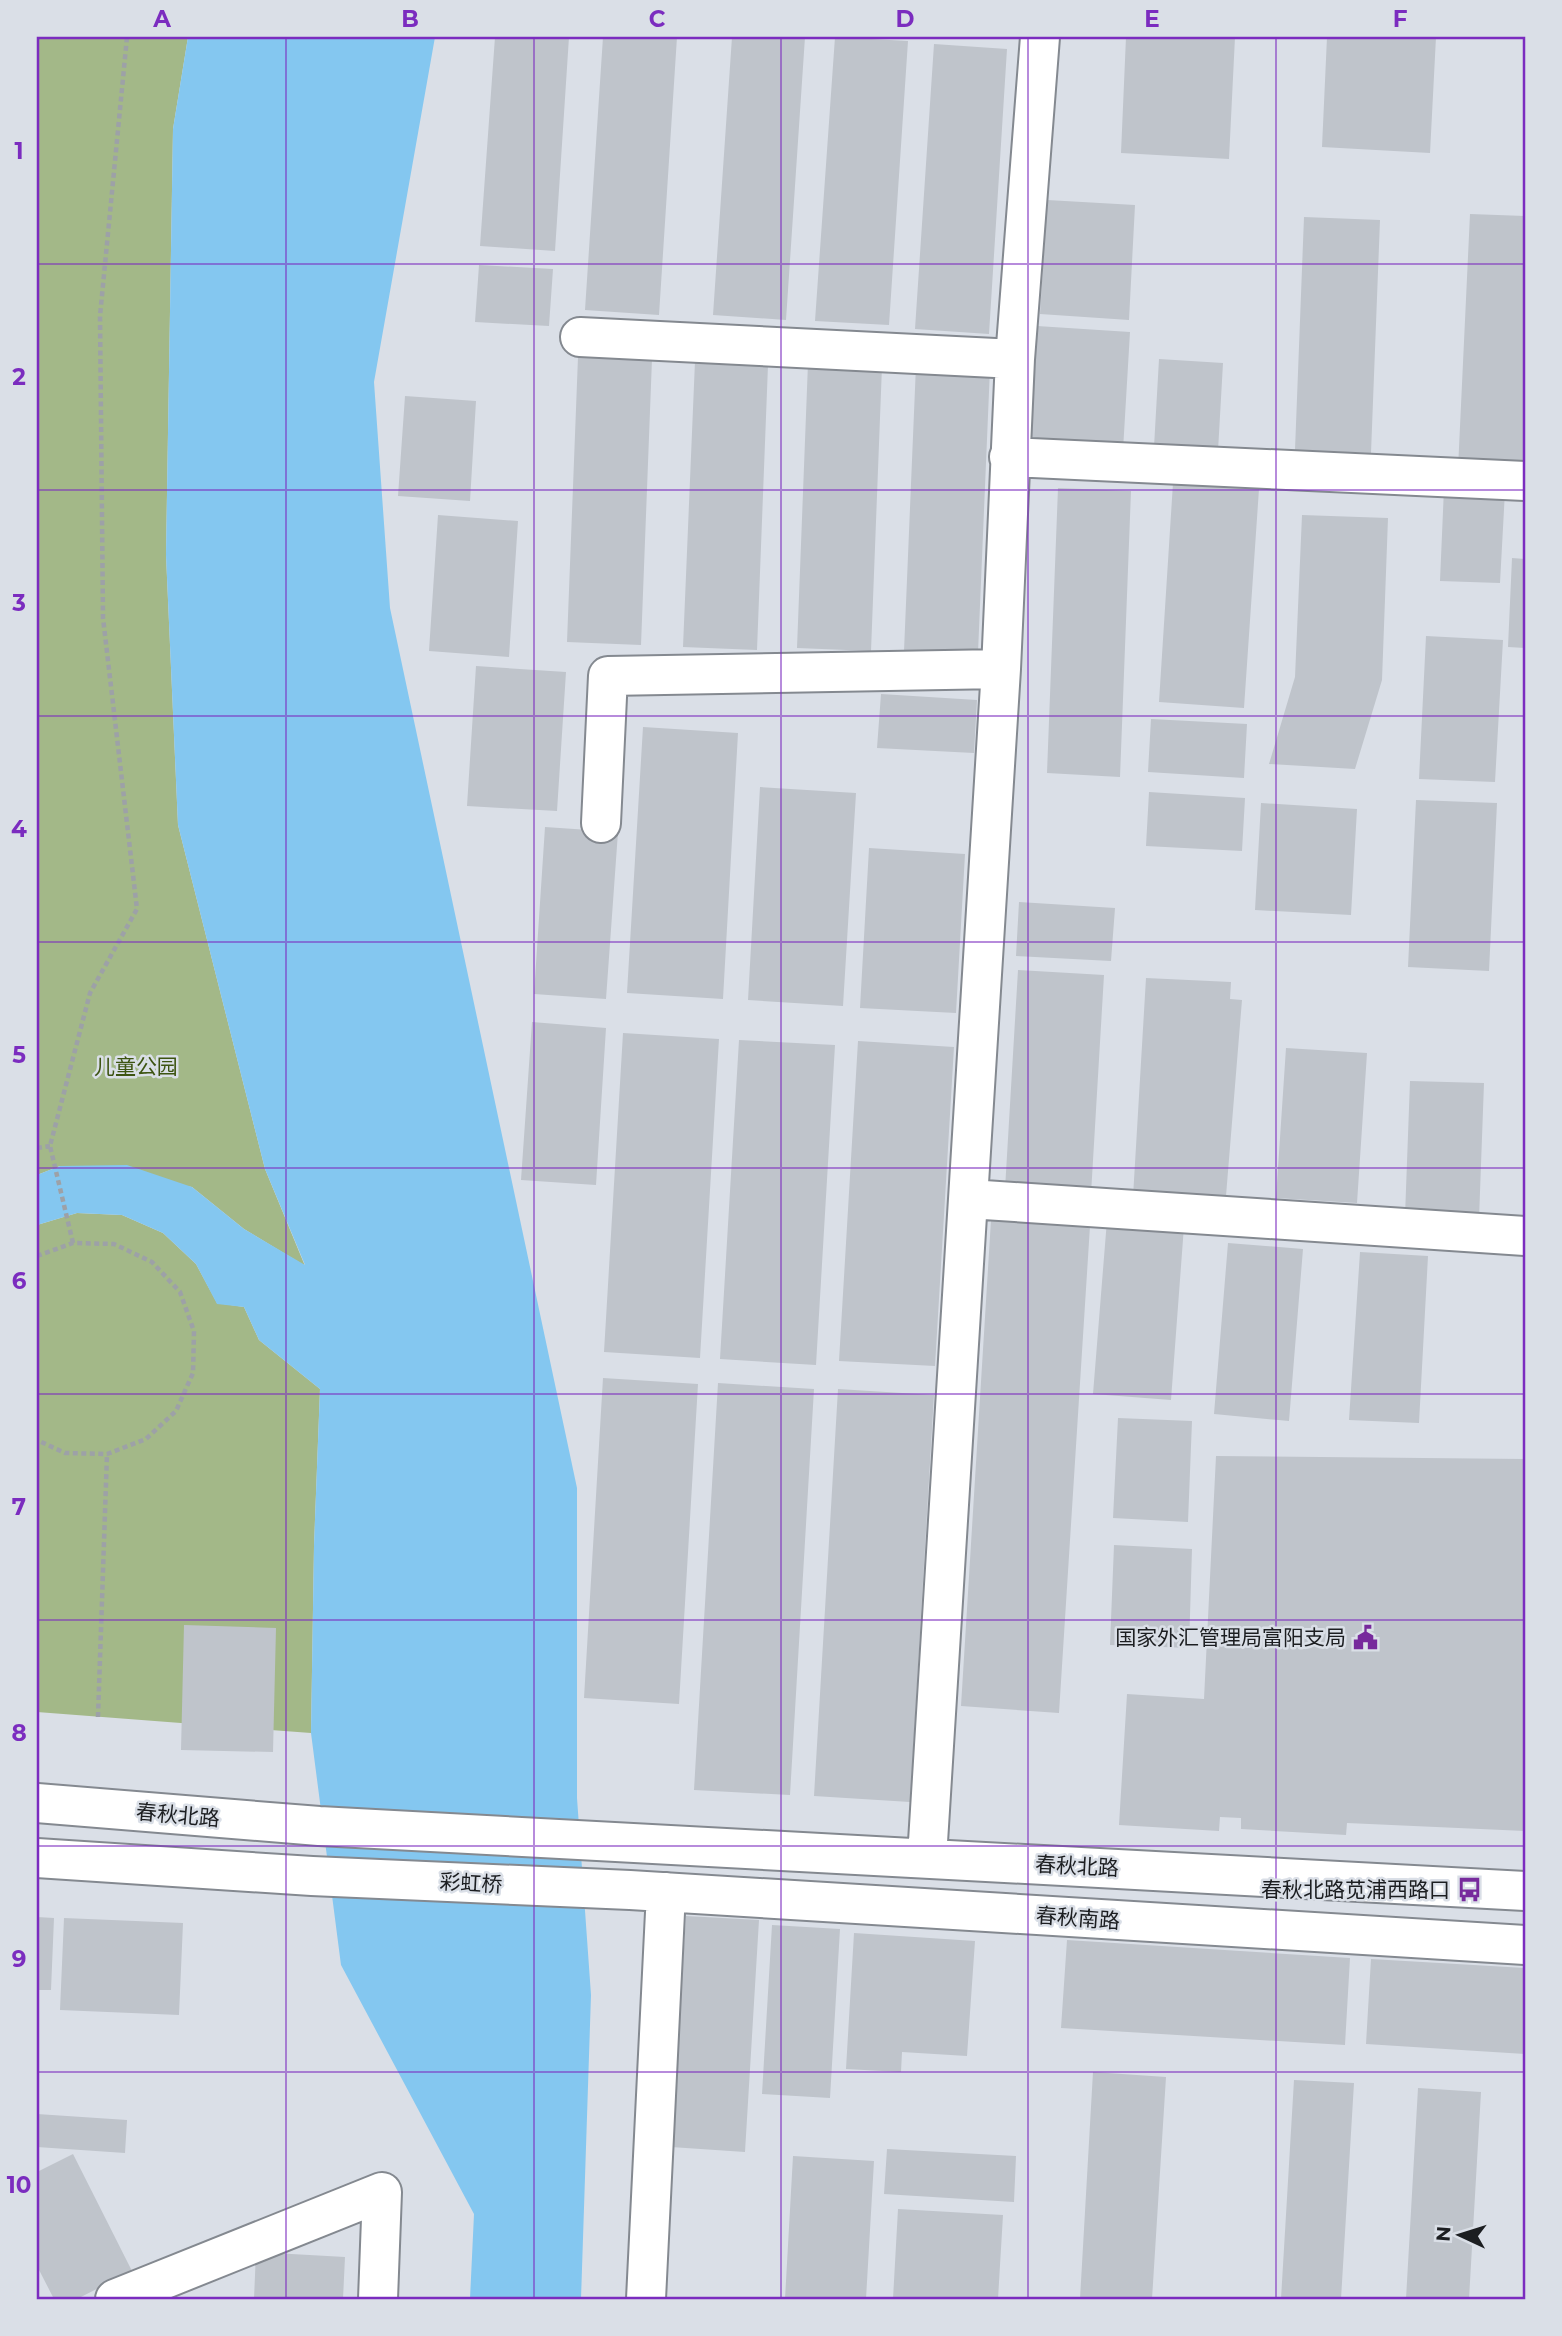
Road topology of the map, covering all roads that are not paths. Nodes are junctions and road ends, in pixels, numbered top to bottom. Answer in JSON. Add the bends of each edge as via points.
{"nodes":[{"id":1,"x":1040,"y":37,"type":"edge"},
{"id":2,"x":580,"y":337,"type":"dead end"},
{"id":3,"x":1015,"y":359,"type":"junction"},
{"id":4,"x":1009,"y":457,"type":"junction"},
{"id":5,"x":1525,"y":481,"type":"edge"},
{"id":6,"x":1001,"y":668,"type":"junction"},
{"id":7,"x":601,"y":823,"type":"dead end"},
{"id":8,"x":969,"y":1199,"type":"junction"},
{"id":9,"x":1525,"y":1236,"type":"edge"},
{"id":10,"x":37,"y":1803,"type":"edge"},
{"id":11,"x":37,"y":1858,"type":"edge"},
{"id":12,"x":927,"y":1858,"type":"junction"},
{"id":13,"x":648,"y":1891,"type":"junction"},
{"id":14,"x":1525,"y":1891,"type":"edge"},
{"id":15,"x":1525,"y":1945,"type":"edge"},
{"id":16,"x":115,"y":2299,"type":"edge"},
{"id":17,"x":378,"y":2299,"type":"edge"},
{"id":18,"x":646,"y":2299,"type":"edge"}],
"edges":[{"from":1,"to":3,"type":"street"},
{"from":2,"to":3,"type":"street"},
{"from":3,"to":4,"type":"street"},
{"from":4,"to":5,"type":"street"},
{"from":4,"to":6,"type":"street"},
{"from":6,"to":7,"type":"street","via":[[608,676]]},
{"from":6,"to":8,"type":"street"},
{"from":8,"to":9,"type":"street"},
{"from":8,"to":12,"type":"street"},
{"from":10,"to":12,"type":"street","name":"春秋北路","via":[[319,1826]]},
{"from":11,"to":13,"type":"street","name":"彩虹桥"},
{"from":12,"to":14,"type":"street","name":"春秋北路"},
{"from":13,"to":15,"type":"street","name":"春秋南路"},
{"from":13,"to":18,"type":"street"},
{"from":16,"to":17,"type":"street","via":[[382,2192]]}]}
